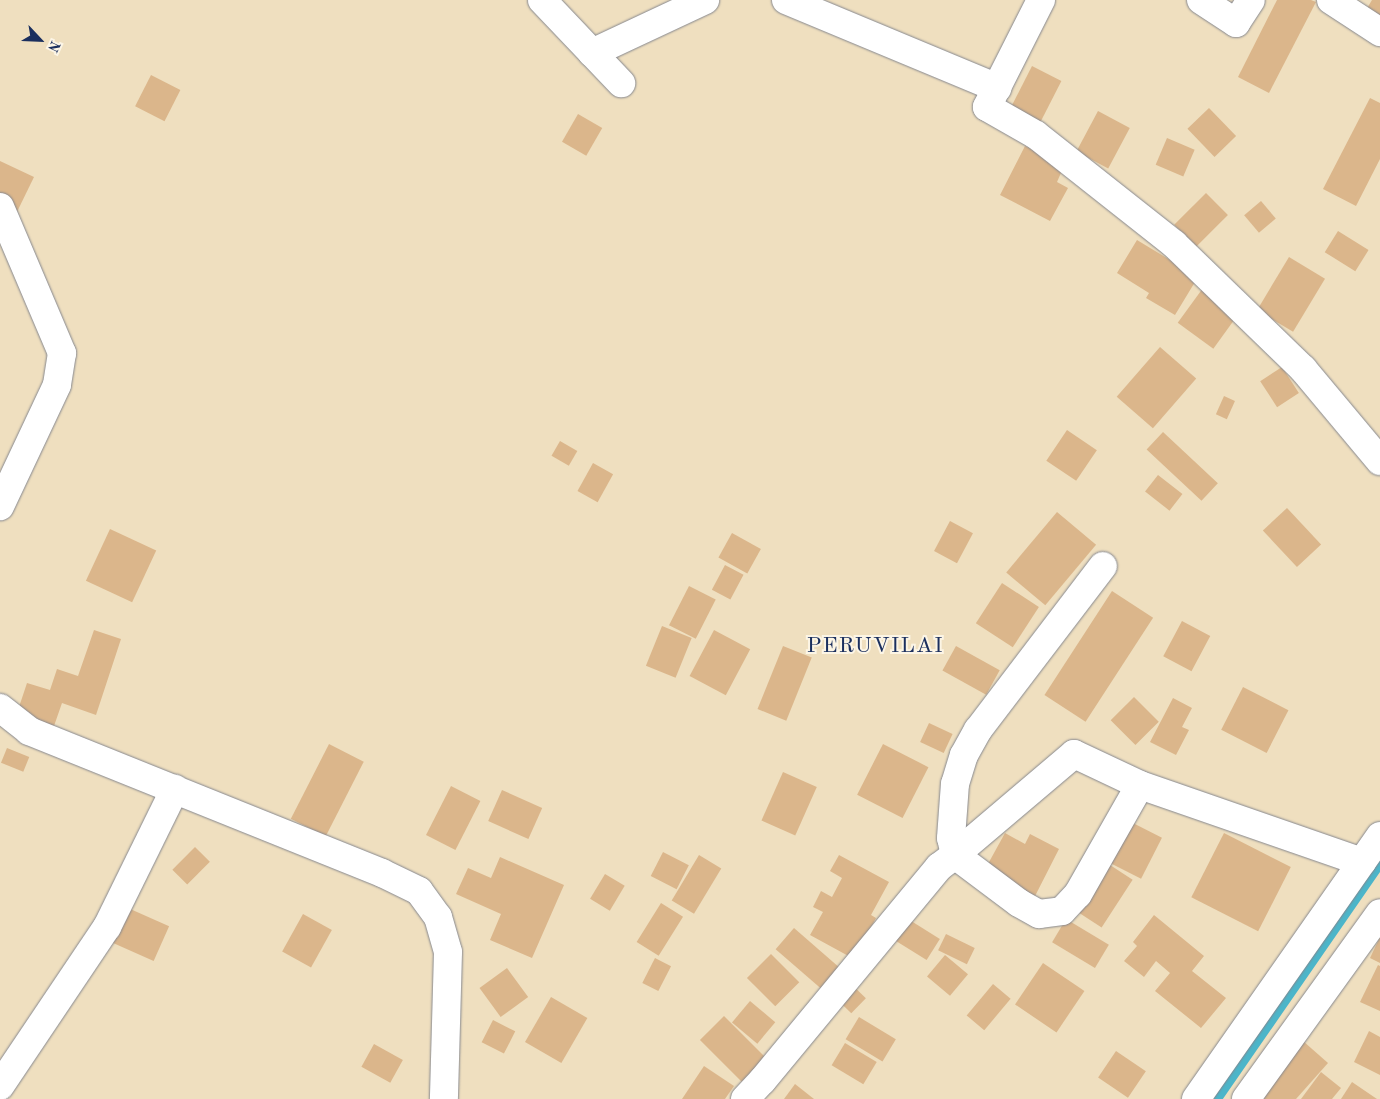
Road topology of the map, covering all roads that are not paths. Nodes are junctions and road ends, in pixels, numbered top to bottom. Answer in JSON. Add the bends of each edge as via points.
{"nodes":[{"id":1,"x":542,"y":0,"type":"edge"},
{"id":2,"x":705,"y":0,"type":"edge"},
{"id":3,"x":786,"y":0,"type":"edge"},
{"id":4,"x":1041,"y":0,"type":"edge"},
{"id":5,"x":1201,"y":0,"type":"edge"},
{"id":6,"x":1251,"y":0,"type":"edge"},
{"id":7,"x":1331,"y":0,"type":"edge"},
{"id":8,"x":1380,"y":32,"type":"edge"},
{"id":9,"x":592,"y":53,"type":"junction"},
{"id":10,"x":621,"y":82,"type":"dead end"},
{"id":11,"x":997,"y":88,"type":"junction"},
{"id":12,"x":0,"y":208,"type":"edge"},
{"id":13,"x":1380,"y":460,"type":"edge"},
{"id":14,"x":0,"y":506,"type":"edge"},
{"id":15,"x":1103,"y":566,"type":"dead end"},
{"id":16,"x":0,"y":708,"type":"edge"},
{"id":17,"x":1140,"y":785,"type":"junction"},
{"id":18,"x":175,"y":790,"type":"junction"},
{"id":19,"x":1380,"y":836,"type":"edge"},
{"id":20,"x":955,"y":854,"type":"junction"},
{"id":21,"x":1362,"y":862,"type":"junction"},
{"id":22,"x":1380,"y":913,"type":"edge"},
{"id":23,"x":4,"y":1073,"type":"edge"},
{"id":24,"x":444,"y":1099,"type":"edge"},
{"id":25,"x":745,"y":1099,"type":"edge"},
{"id":26,"x":1196,"y":1099,"type":"edge"},
{"id":27,"x":1246,"y":1099,"type":"edge"}],
"edges":[{"from":1,"to":9,"type":"street"},
{"from":2,"to":9,"type":"street"},
{"from":3,"to":11,"type":"street"},
{"from":4,"to":11,"type":"street"},
{"from":5,"to":6,"type":"street","via":[[1236,23]]},
{"from":7,"to":8,"type":"street"},
{"from":9,"to":10,"type":"street"},
{"from":11,"to":13,"type":"street","via":[[988,107],[1036,135],[1174,244],[1304,370]]},
{"from":12,"to":14,"type":"street","via":[[62,353],[57,385]]},
{"from":15,"to":20,"type":"street","via":[[978,730],[964,755],[955,784],[951,838]]},
{"from":16,"to":18,"type":"street","via":[[29,731]]},
{"from":17,"to":20,"type":"street","via":[[1074,754]]},
{"from":17,"to":20,"type":"street","via":[[1078,894],[1062,911],[1039,914],[1019,903]]},
{"from":17,"to":21,"type":"street"},
{"from":18,"to":23,"type":"street","via":[[107,927]]},
{"from":18,"to":24,"type":"street","via":[[419,891],[438,917],[448,952]]},
{"from":19,"to":21,"type":"street"},
{"from":20,"to":25,"type":"street","via":[[939,867]]},
{"from":21,"to":26,"type":"street"},
{"from":22,"to":27,"type":"street"}]}
